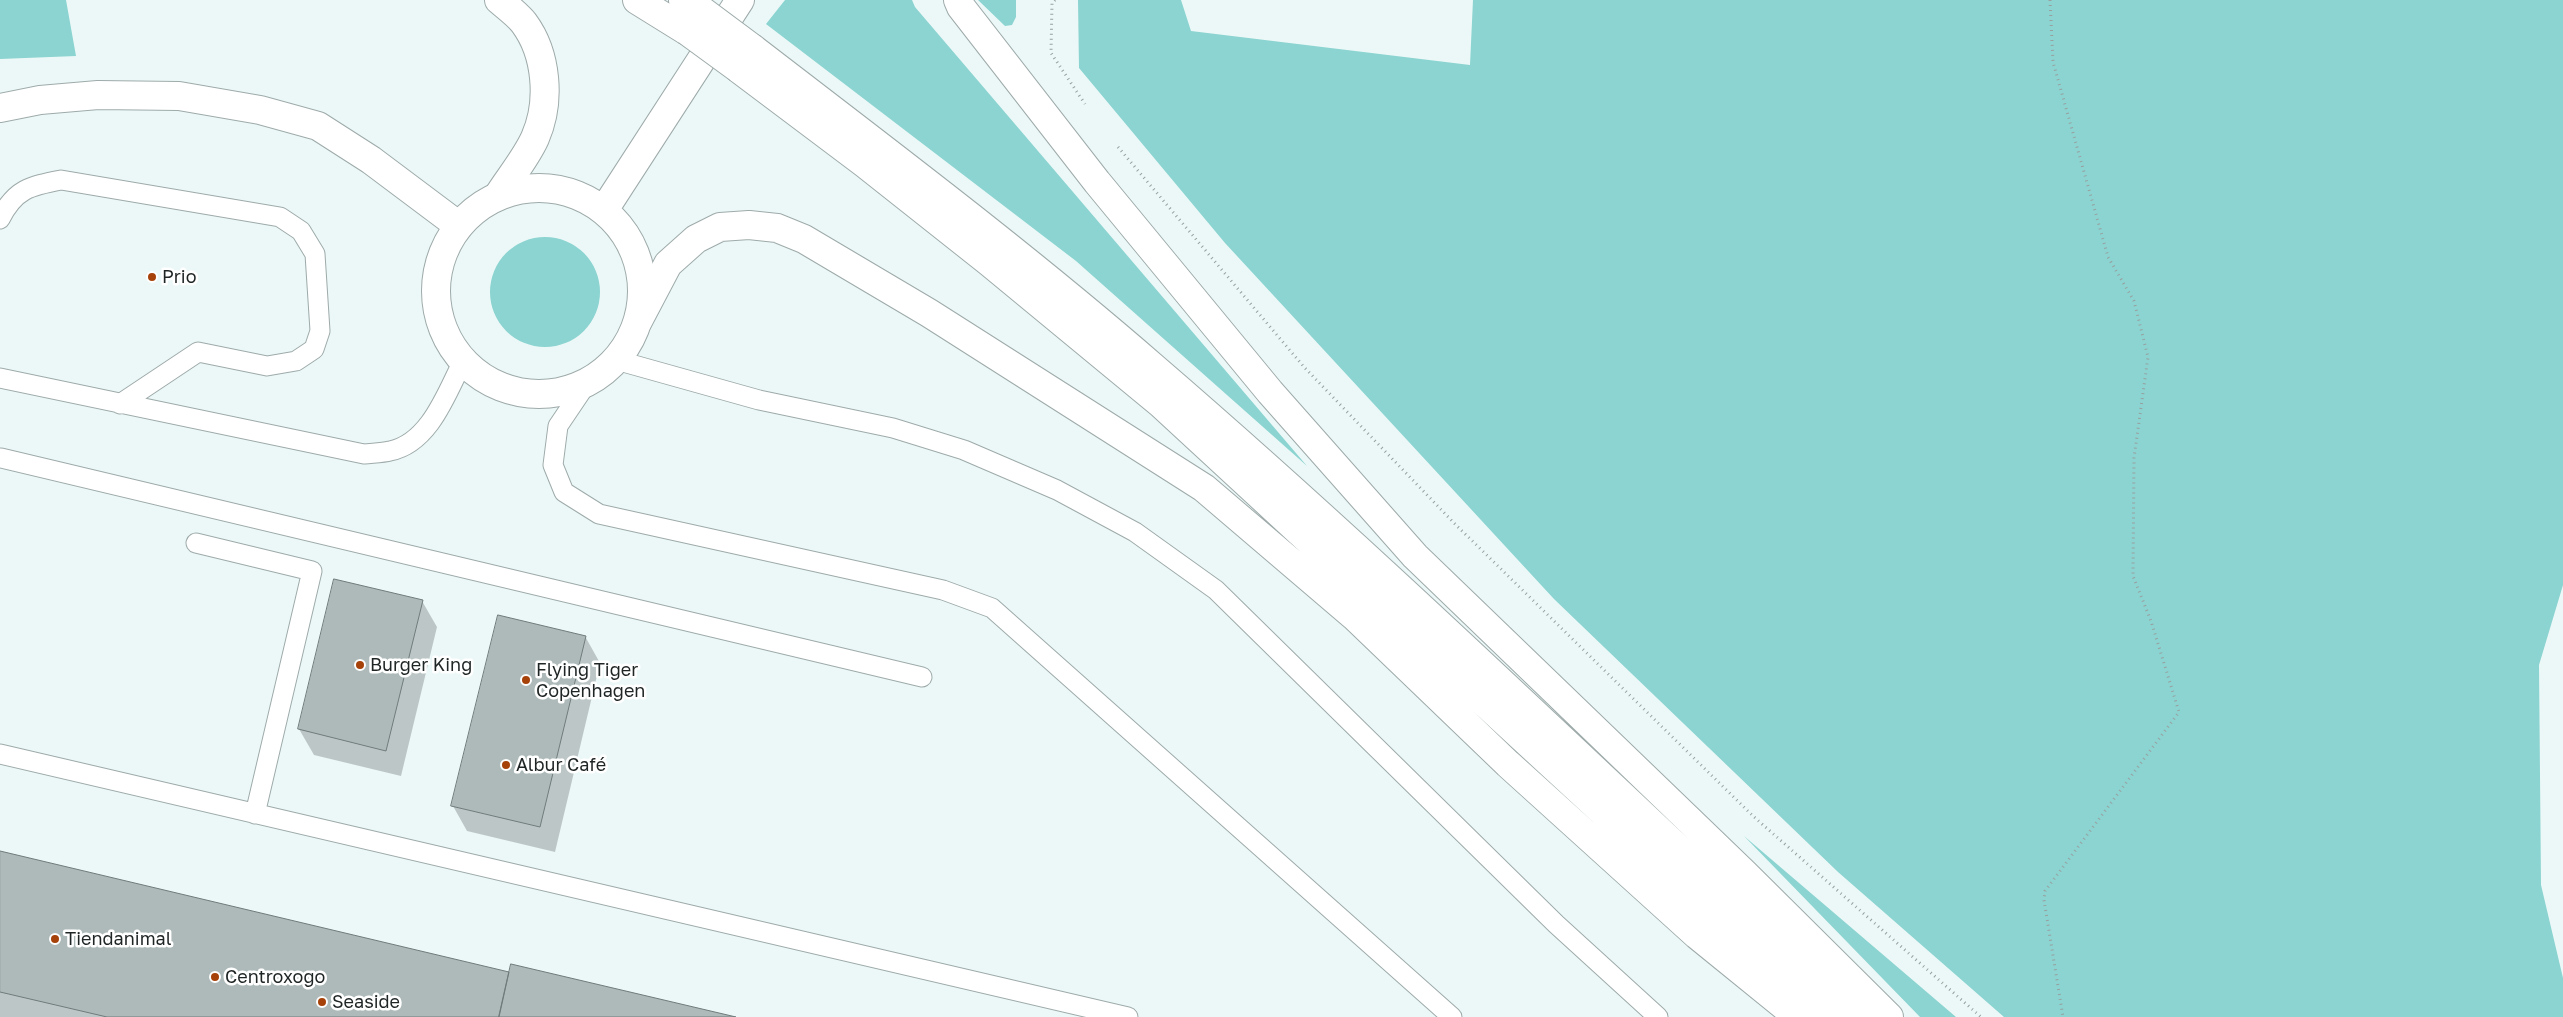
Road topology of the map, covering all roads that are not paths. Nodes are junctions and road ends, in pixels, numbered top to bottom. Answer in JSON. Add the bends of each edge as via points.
{"nodes":[{"id":1,"x":499,"y":0,"type":"edge"},
{"id":2,"x":637,"y":0,"type":"edge"},
{"id":3,"x":740,"y":0,"type":"edge"},
{"id":4,"x":958,"y":0,"type":"edge"},
{"id":5,"x":690,"y":14,"type":"edge"},
{"id":6,"x":746,"y":58,"type":"junction"},
{"id":7,"x":0,"y":108,"type":"edge"},
{"id":8,"x":498,"y":196,"type":"junction"},
{"id":9,"x":604,"y":210,"type":"junction"},
{"id":10,"x":0,"y":219,"type":"edge"},
{"id":11,"x":459,"y":226,"type":"junction"},
{"id":12,"x":638,"y":321,"type":"junction"},
{"id":13,"x":616,"y":360,"type":"junction"},
{"id":14,"x":463,"y":362,"type":"junction"},
{"id":15,"x":0,"y":378,"type":"edge"},
{"id":16,"x":587,"y":383,"type":"junction"},
{"id":17,"x":120,"y":404,"type":"junction"},
{"id":18,"x":1,"y":458,"type":"dead end"},
{"id":19,"x":196,"y":543,"type":"dead end"},
{"id":20,"x":922,"y":677,"type":"dead end"},
{"id":21,"x":0,"y":754,"type":"edge"},
{"id":22,"x":255,"y":814,"type":"junction"},
{"id":23,"x":1128,"y":1017,"type":"edge"},
{"id":24,"x":1452,"y":1017,"type":"edge"},
{"id":25,"x":1658,"y":1017,"type":"edge"},
{"id":26,"x":1798,"y":1017,"type":"edge"},
{"id":27,"x":1825,"y":1017,"type":"edge"},
{"id":28,"x":1859,"y":1017,"type":"edge"},
{"id":29,"x":1889,"y":1017,"type":"edge"}],
"edges":[{"from":1,"to":8,"type":"main road","via":[[524,23],[541,56],[544,81],[542,110],[535,138]]},
{"from":2,"to":5,"type":"main road"},
{"from":3,"to":9,"type":"main road"},
{"from":4,"to":29,"type":"main road","via":[[1097,182],[1257,378],[1415,556]]},
{"from":5,"to":6,"type":"main road","bridge":true},
{"from":6,"to":27,"type":"main road","via":[[864,163],[1160,404]]},
{"from":6,"to":28,"type":"main road","via":[[1035,267],[1153,366],[1436,619]]},
{"from":7,"to":11,"type":"main road","via":[[40,100],[179,96],[260,110],[318,126],[371,160]]},
{"from":8,"to":9,"type":"main road","via":[[525,188],[553,188],[580,196]]},
{"from":8,"to":11,"type":"main road","via":[[477,208]]},
{"from":9,"to":12,"type":"main road","via":[[624,233],[638,260],[643,290]]},
{"from":10,"to":17,"type":"lane","via":[[9,202],[29,186],[61,180],[280,217],[301,230],[315,254],[320,331],[314,349],[296,361],[267,366],[198,352]]},
{"from":11,"to":14,"type":"main road","via":[[444,250],[436,280],[437,309],[446,337]]},
{"from":12,"to":13,"type":"main road","via":[[630,342]]},
{"from":12,"to":26,"type":"main road","via":[[668,264],[696,239],[720,227],[749,225],[777,228],[804,239],[929,312],[1204,488],[1354,616],[1508,764],[1690,928]]},
{"from":13,"to":16,"type":"main road"},
{"from":13,"to":25,"type":"lane","via":[[759,400],[892,428],[964,450],[1057,490],[1135,532],[1216,590],[1549,917]]},
{"from":14,"to":16,"type":"main road","via":[[490,382],[521,392],[555,393]]},
{"from":14,"to":17,"type":"lane","via":[[432,421],[417,437],[392,451],[364,454]]},
{"from":15,"to":17,"type":"lane"},
{"from":16,"to":24,"type":"lane","via":[[558,426],[553,465],[564,492],[599,514],[943,590],[992,608]]},
{"from":18,"to":20,"type":"lane"},
{"from":19,"to":22,"type":"lane","via":[[312,571]]},
{"from":21,"to":22,"type":"lane"},
{"from":22,"to":23,"type":"lane"}]}
